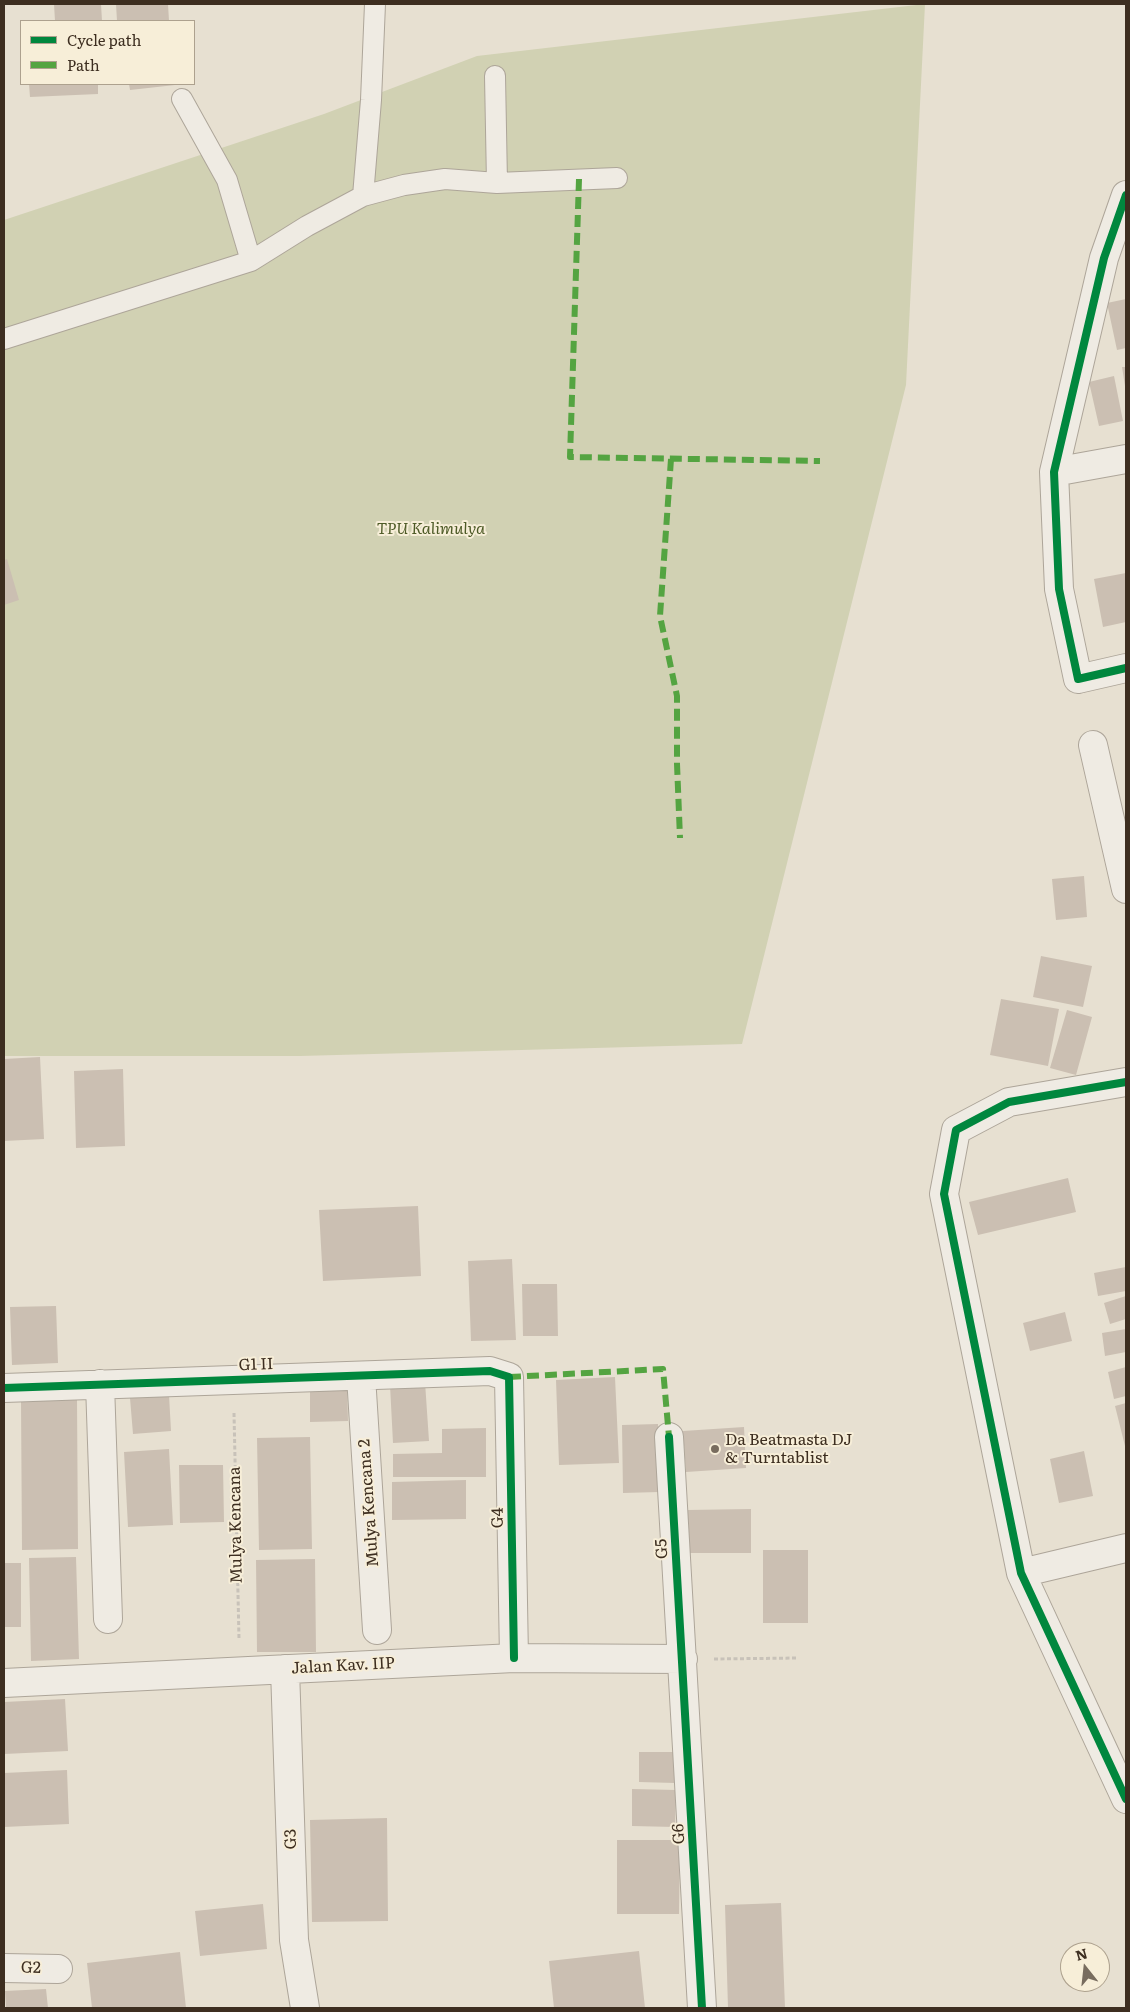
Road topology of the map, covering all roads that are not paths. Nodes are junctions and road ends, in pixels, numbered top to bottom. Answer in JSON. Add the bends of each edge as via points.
{"nodes":[{"id":1,"x":375,"y":4,"type":"edge"},
{"id":2,"x":495,"y":76,"type":"dead end"},
{"id":3,"x":182,"y":99,"type":"dead end"},
{"id":4,"x":617,"y":178,"type":"dead end"},
{"id":5,"x":498,"y":183,"type":"junction"},
{"id":6,"x":1126,"y":195,"type":"edge"},
{"id":7,"x":363,"y":196,"type":"junction"},
{"id":8,"x":1115,"y":256,"type":"edge"},
{"id":9,"x":251,"y":261,"type":"junction"},
{"id":10,"x":4,"y":339,"type":"edge"},
{"id":11,"x":1126,"y":459,"type":"edge"},
{"id":12,"x":1054,"y":472,"type":"junction"},
{"id":13,"x":1126,"y":668,"type":"edge"},
{"id":14,"x":1093,"y":744,"type":"dead end"},
{"id":15,"x":1126,"y":889,"type":"edge"},
{"id":16,"x":1126,"y":1082,"type":"edge"},
{"id":17,"x":361,"y":1376,"type":"junction"},
{"id":18,"x":508,"y":1377,"type":"joint"},
{"id":19,"x":100,"y":1384,"type":"junction"},
{"id":20,"x":4,"y":1388,"type":"edge"},
{"id":21,"x":669,"y":1437,"type":"dead end"},
{"id":22,"x":1126,"y":1548,"type":"edge"},
{"id":23,"x":1021,"y":1573,"type":"junction"},
{"id":24,"x":108,"y":1619,"type":"dead end"},
{"id":25,"x":377,"y":1630,"type":"dead end"},
{"id":26,"x":514,"y":1658,"type":"junction"},
{"id":27,"x":683,"y":1659,"type":"junction"},
{"id":28,"x":285,"y":1669,"type":"junction"},
{"id":29,"x":4,"y":1683,"type":"edge"},
{"id":30,"x":1126,"y":1799,"type":"edge"},
{"id":31,"x":4,"y":1968,"type":"edge"},
{"id":32,"x":58,"y":1969,"type":"dead end"},
{"id":33,"x":305,"y":2008,"type":"edge"},
{"id":34,"x":702,"y":2008,"type":"edge"}],
"edges":[{"from":1,"to":7,"type":"lane"},
{"from":2,"to":5,"type":"lane"},
{"from":3,"to":9,"type":"lane","via":[[228,180]]},
{"from":4,"to":5,"type":"lane"},
{"from":5,"to":7,"type":"lane","via":[[445,179]]},
{"from":6,"to":8,"type":"street"},
{"from":7,"to":9,"type":"lane"},
{"from":8,"to":12,"type":"street"},
{"from":9,"to":10,"type":"lane"},
{"from":11,"to":12,"type":"street"},
{"from":12,"to":13,"type":"street","via":[[1058,589],[1078,679]]},
{"from":14,"to":15,"type":"street"},
{"from":16,"to":23,"type":"street","via":[[1009,1102],[956,1130],[944,1194]]},
{"from":17,"to":18,"type":"street","name":"G1 II","via":[[490,1372]]},
{"from":17,"to":19,"type":"street","name":"G1 II"},
{"from":17,"to":25,"type":"street","name":"Mulya Kencana 2"},
{"from":18,"to":26,"type":"street","name":"G4"},
{"from":19,"to":20,"type":"street","name":"G1 II"},
{"from":19,"to":24,"type":"street"},
{"from":21,"to":27,"type":"street","name":"G5"},
{"from":22,"to":23,"type":"street"},
{"from":23,"to":30,"type":"street"},
{"from":26,"to":27,"type":"street","name":"Jalan Kav. IIP"},
{"from":26,"to":28,"type":"street","name":"Jalan Kav. IIP"},
{"from":27,"to":34,"type":"street","name":"G6"},
{"from":28,"to":29,"type":"street","name":"Jalan Kav. IIP"},
{"from":28,"to":33,"type":"street","name":"G3","via":[[294,1940]]},
{"from":31,"to":32,"type":"street","name":"G2"}]}
